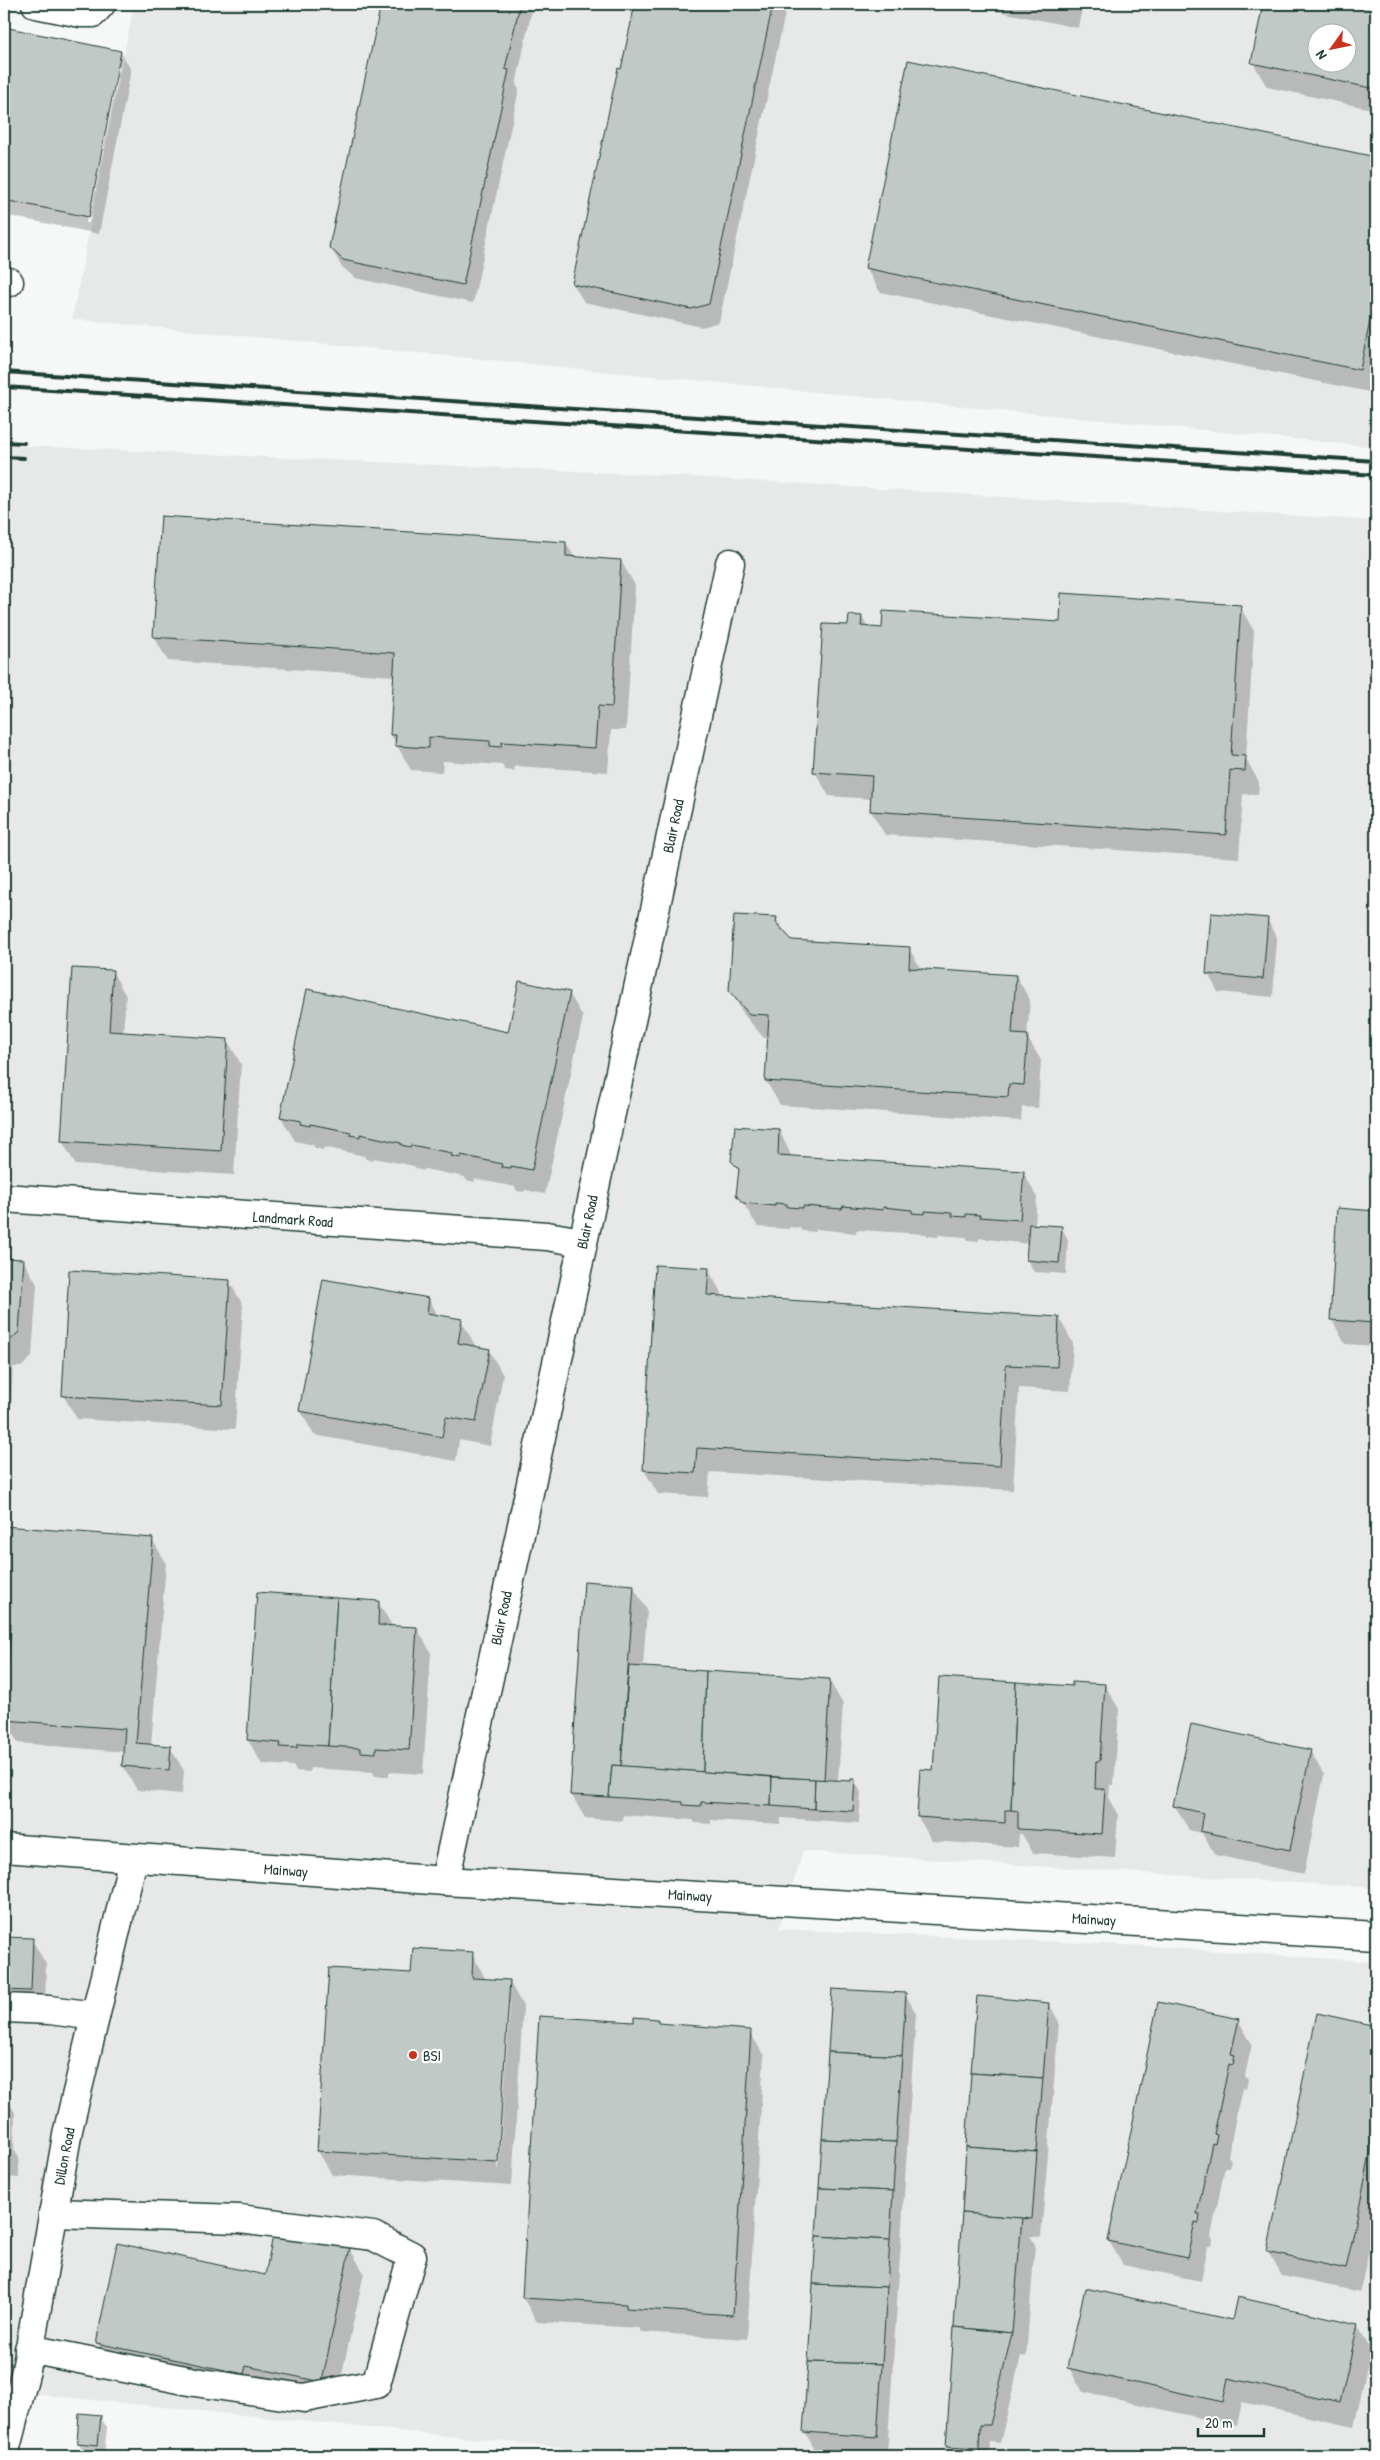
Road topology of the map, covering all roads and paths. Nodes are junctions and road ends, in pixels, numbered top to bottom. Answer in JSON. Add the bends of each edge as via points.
{"nodes":[{"id":1,"x":36,"y":4,"type":"edge"},
{"id":2,"x":101,"y":4,"type":"edge"},
{"id":3,"x":730,"y":563,"type":"dead end"},
{"id":4,"x":4,"y":1198,"type":"edge"},
{"id":5,"x":582,"y":1242,"type":"junction"},
{"id":6,"x":4,"y":1848,"type":"edge"},
{"id":7,"x":132,"y":1859,"type":"junction"},
{"id":8,"x":445,"y":1881,"type":"junction"},
{"id":9,"x":1376,"y":1936,"type":"edge"},
{"id":10,"x":4,"y":2008,"type":"edge"},
{"id":11,"x":95,"y":2016,"type":"junction"},
{"id":12,"x":53,"y":2213,"type":"junction"},
{"id":13,"x":29,"y":2349,"type":"junction"},
{"id":14,"x":4,"y":2455,"type":"edge"}],
"edges":[{"from":1,"to":2,"type":"street","via":[[81,13],[93,12]]},
{"from":3,"to":5,"type":"street","name":"Blair Road"},
{"from":4,"to":5,"type":"street","name":"Landmark Road","via":[[547,1236]]},
{"from":5,"to":8,"type":"street","name":"Blair Road"},
{"from":6,"to":7,"type":"street","name":"Mainway"},
{"from":7,"to":8,"type":"street","name":"Mainway"},
{"from":7,"to":11,"type":"street","name":"Dillon Road"},
{"from":8,"to":9,"type":"street","name":"Mainway"},
{"from":10,"to":11,"type":"street"},
{"from":11,"to":12,"type":"street","name":"Dillon Road","via":[[68,2130]]},
{"from":12,"to":13,"type":"street","name":"Dillon Road"},
{"from":12,"to":13,"type":"street","via":[[250,2220],[373,2236],[412,2256],[376,2384],[304,2398],[195,2382]]},
{"from":13,"to":14,"type":"street","name":"Dillon Road"}]}
